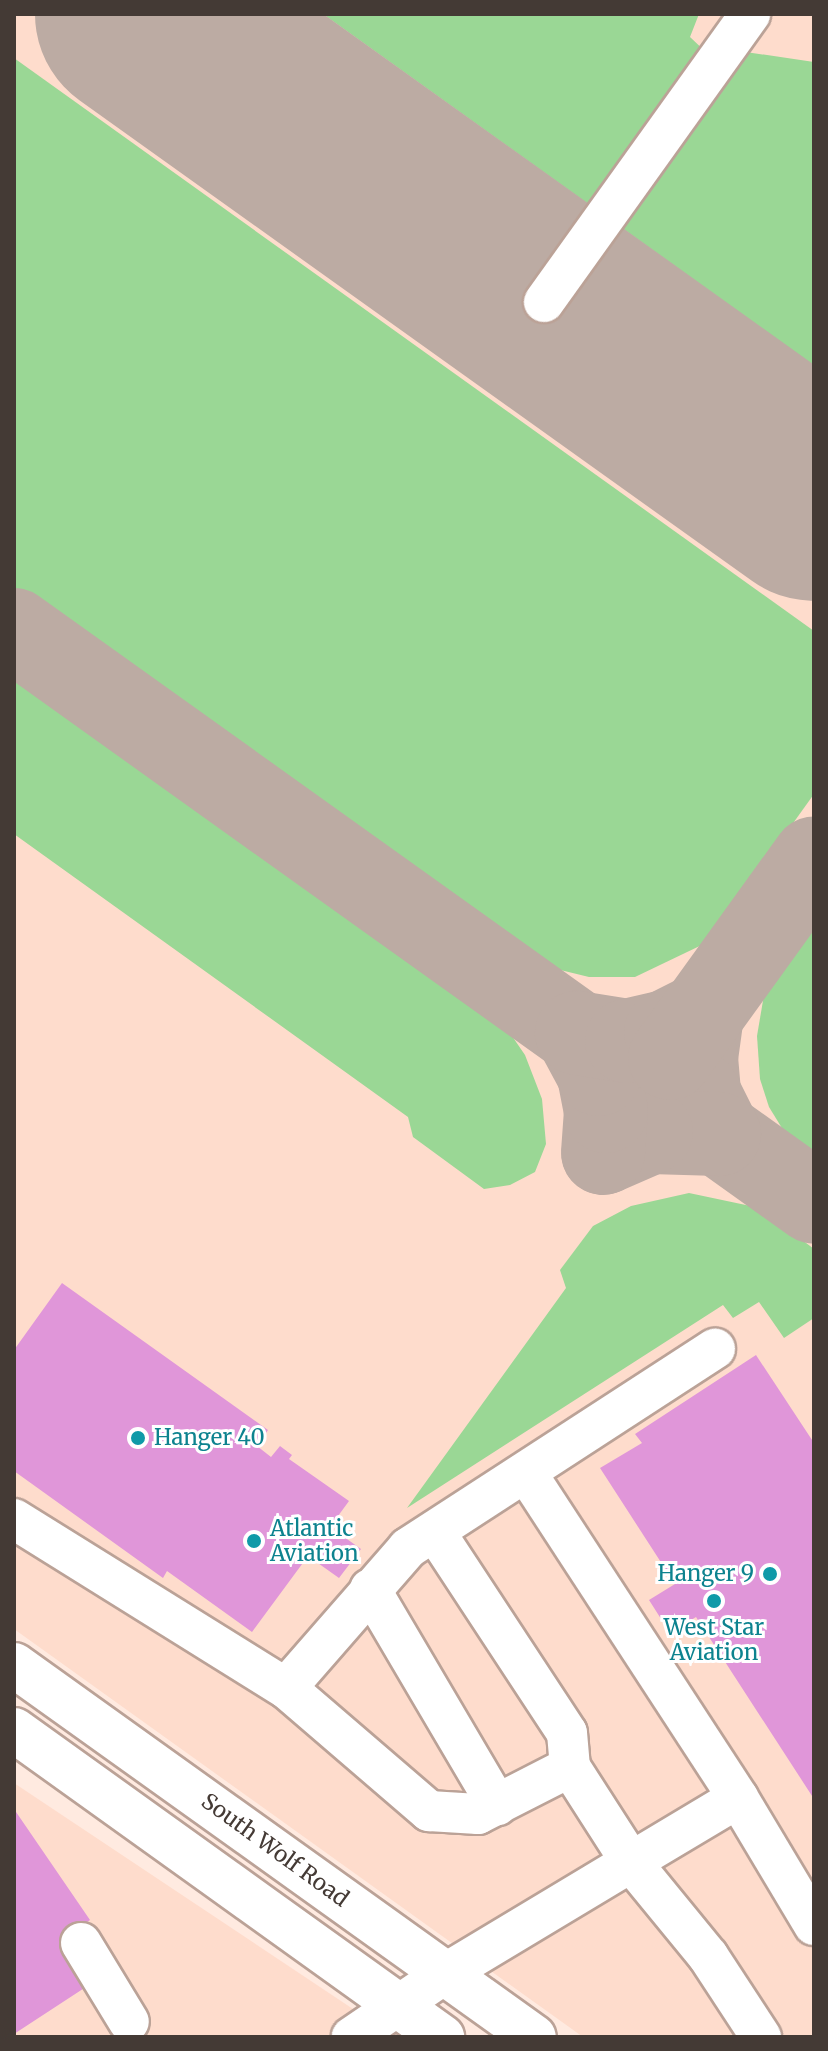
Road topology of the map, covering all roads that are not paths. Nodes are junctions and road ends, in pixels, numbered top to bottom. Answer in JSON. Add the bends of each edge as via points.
{"nodes":[{"id":1,"x":750,"y":14,"type":"edge"},
{"id":2,"x":544,"y":302,"type":"dead end"},
{"id":3,"x":715,"y":1349,"type":"dead end"},
{"id":4,"x":527,"y":1474,"type":"junction"},
{"id":5,"x":14,"y":1519,"type":"edge"},
{"id":6,"x":435,"y":1532,"type":"junction"},
{"id":7,"x":370,"y":1589,"type":"junction"},
{"id":8,"x":14,"y":1665,"type":"edge"},
{"id":9,"x":286,"y":1688,"type":"junction"},
{"id":10,"x":14,"y":1730,"type":"edge"},
{"id":11,"x":570,"y":1767,"type":"junction"},
{"id":12,"x":738,"y":1798,"type":"junction"},
{"id":13,"x":497,"y":1805,"type":"junction"},
{"id":14,"x":631,"y":1862,"type":"junction"},
{"id":15,"x":814,"y":1925,"type":"edge"},
{"id":16,"x":81,"y":1943,"type":"dead end"},
{"id":17,"x":446,"y":1973,"type":"junction"},
{"id":18,"x":399,"y":2006,"type":"junction"},
{"id":19,"x":124,"y":2032,"type":"edge"},
{"id":20,"x":352,"y":2037,"type":"edge"},
{"id":21,"x":442,"y":2037,"type":"edge"},
{"id":22,"x":534,"y":2037,"type":"edge"},
{"id":23,"x":761,"y":2037,"type":"edge"}],
"edges":[{"from":1,"to":2,"type":"street"},
{"from":3,"to":4,"type":"street"},
{"from":4,"to":6,"type":"street"},
{"from":4,"to":12,"type":"street"},
{"from":5,"to":9,"type":"street"},
{"from":6,"to":7,"type":"street","via":[[408,1548]]},
{"from":6,"to":11,"type":"street","via":[[567,1733]]},
{"from":7,"to":9,"type":"street"},
{"from":7,"to":13,"type":"street"},
{"from":8,"to":17,"type":"main road","name":"South Wolf Road"},
{"from":9,"to":13,"type":"street","via":[[429,1811],[478,1814]]},
{"from":10,"to":18,"type":"main road"},
{"from":11,"to":13,"type":"street"},
{"from":11,"to":14,"type":"street"},
{"from":12,"to":14,"type":"street"},
{"from":12,"to":15,"type":"street"},
{"from":14,"to":17,"type":"street"},
{"from":14,"to":23,"type":"street","via":[[708,1956]]},
{"from":16,"to":19,"type":"street"},
{"from":17,"to":18,"type":"street"},
{"from":17,"to":22,"type":"main road","name":"South Wolf Road"},
{"from":18,"to":20,"type":"street"},
{"from":18,"to":21,"type":"main road"}]}
